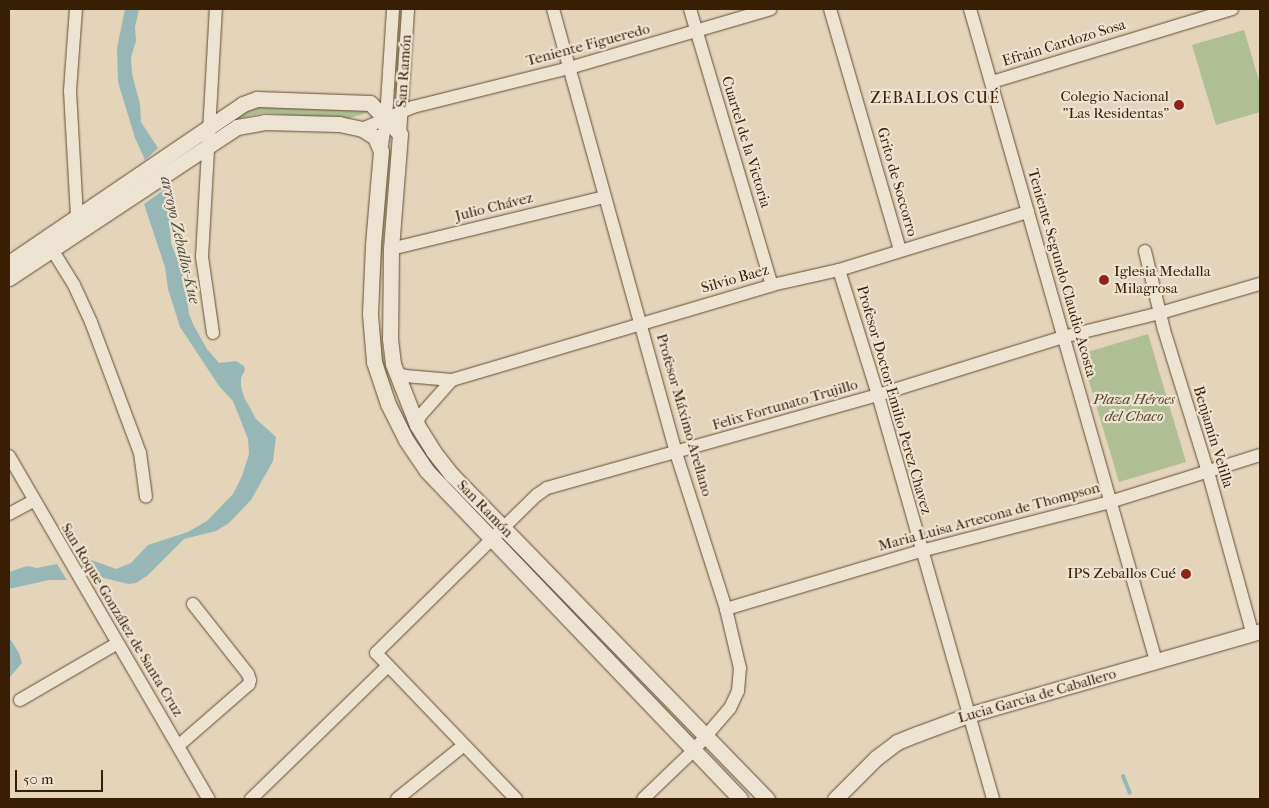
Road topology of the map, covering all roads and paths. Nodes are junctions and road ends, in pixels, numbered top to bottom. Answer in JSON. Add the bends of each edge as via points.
{"nodes":[{"id":1,"x":76,"y":9,"type":"edge"},
{"id":2,"x":216,"y":9,"type":"edge"},
{"id":3,"x":393,"y":9,"type":"edge"},
{"id":4,"x":408,"y":9,"type":"edge"},
{"id":5,"x":553,"y":9,"type":"edge"},
{"id":6,"x":690,"y":9,"type":"edge"},
{"id":7,"x":771,"y":9,"type":"edge"},
{"id":8,"x":830,"y":9,"type":"edge"},
{"id":9,"x":970,"y":9,"type":"edge"},
{"id":10,"x":1232,"y":9,"type":"edge"},
{"id":11,"x":696,"y":32,"type":"junction"},
{"id":12,"x":569,"y":68,"type":"junction"},
{"id":13,"x":992,"y":82,"type":"junction"},
{"id":14,"x":405,"y":108,"type":"junction"},
{"id":15,"x":386,"y":110,"type":"junction"},
{"id":16,"x":208,"y":127,"type":"junction"},
{"id":17,"x":362,"y":130,"type":"junction"},
{"id":18,"x":400,"y":134,"type":"junction"},
{"id":19,"x":208,"y":145,"type":"junction"},
{"id":20,"x":381,"y":151,"type":"junction"},
{"id":21,"x":176,"y":158,"type":"junction"},
{"id":22,"x":605,"y":197,"type":"junction"},
{"id":23,"x":1028,"y":212,"type":"junction"},
{"id":24,"x":80,"y":224,"type":"junction"},
{"id":25,"x":49,"y":245,"type":"junction"},
{"id":26,"x":391,"y":249,"type":"junction"},
{"id":27,"x":900,"y":250,"type":"junction"},
{"id":28,"x":1145,"y":251,"type":"dead end"},
{"id":29,"x":9,"y":263,"type":"edge"},
{"id":30,"x":839,"y":270,"type":"junction"},
{"id":31,"x":9,"y":278,"type":"edge"},
{"id":32,"x":1260,"y":284,"type":"edge"},
{"id":33,"x":772,"y":285,"type":"junction"},
{"id":34,"x":1160,"y":313,"type":"junction"},
{"id":35,"x":641,"y":324,"type":"junction"},
{"id":36,"x":213,"y":333,"type":"dead end"},
{"id":37,"x":1063,"y":337,"type":"junction"},
{"id":38,"x":396,"y":373,"type":"junction"},
{"id":39,"x":452,"y":380,"type":"junction"},
{"id":40,"x":878,"y":395,"type":"junction"},
{"id":41,"x":417,"y":425,"type":"junction"},
{"id":42,"x":676,"y":452,"type":"junction"},
{"id":43,"x":1260,"y":455,"type":"edge"},
{"id":44,"x":9,"y":456,"type":"edge"},
{"id":45,"x":1208,"y":472,"type":"junction"},
{"id":46,"x":146,"y":498,"type":"dead end"},
{"id":47,"x":33,"y":501,"type":"junction"},
{"id":48,"x":1110,"y":502,"type":"junction"},
{"id":49,"x":9,"y":514,"type":"edge"},
{"id":50,"x":503,"y":527,"type":"junction"},
{"id":51,"x":493,"y":540,"type":"junction"},
{"id":52,"x":921,"y":552,"type":"junction"},
{"id":53,"x":193,"y":604,"type":"dead end"},
{"id":54,"x":726,"y":609,"type":"junction"},
{"id":55,"x":1256,"y":631,"type":"edge"},
{"id":56,"x":118,"y":643,"type":"junction"},
{"id":57,"x":1156,"y":661,"type":"junction"},
{"id":58,"x":388,"y":666,"type":"junction"},
{"id":59,"x":20,"y":700,"type":"dead end"},
{"id":60,"x":968,"y":716,"type":"junction"},
{"id":61,"x":706,"y":738,"type":"junction"},
{"id":62,"x":178,"y":746,"type":"junction"},
{"id":63,"x":463,"y":746,"type":"junction"},
{"id":64,"x":694,"y":752,"type":"junction"},
{"id":65,"x":209,"y":799,"type":"edge"},
{"id":66,"x":251,"y":799,"type":"edge"},
{"id":67,"x":397,"y":799,"type":"edge"},
{"id":68,"x":516,"y":799,"type":"edge"},
{"id":69,"x":643,"y":799,"type":"edge"},
{"id":70,"x":740,"y":799,"type":"edge"},
{"id":71,"x":767,"y":799,"type":"edge"},
{"id":72,"x":835,"y":799,"type":"edge"},
{"id":73,"x":993,"y":799,"type":"edge"}],
"edges":[{"from":1,"to":24,"type":"street","via":[[70,91]]},
{"from":2,"to":16,"type":"street"},
{"from":3,"to":15,"type":"street","name":"San Ramón"},
{"from":4,"to":14,"type":"street","name":"San Ramón"},
{"from":5,"to":12,"type":"street","name":"Profesor Máximo Arellano"},
{"from":6,"to":11,"type":"street","name":"Cuartel de la Victoria"},
{"from":7,"to":11,"type":"street","name":"Teniente Figueredo"},
{"from":8,"to":27,"type":"street","name":"Grito de Soccorro"},
{"from":9,"to":13,"type":"street","name":"Teniente Segundo Claudio Acosta"},
{"from":10,"to":13,"type":"street","name":"Efrain Cardozo Sosa"},
{"from":11,"to":12,"type":"street","name":"Teniente Figueredo"},
{"from":11,"to":33,"type":"street","name":"Cuartel de la Victoria"},
{"from":12,"to":14,"type":"street","name":"Teniente Figueredo"},
{"from":12,"to":22,"type":"street","name":"Profesor Máximo Arellano"},
{"from":13,"to":23,"type":"street","name":"Teniente Segundo Claudio Acosta"},
{"from":14,"to":15,"type":"street","name":"Teniente Figueredo"},
{"from":14,"to":18,"type":"street","name":"San Ramón"},
{"from":15,"to":16,"type":"street","via":[[370,104],[257,99],[243,104]]},
{"from":15,"to":17,"type":"street","name":"Teniente Figueredo"},
{"from":15,"to":18,"type":"street","name":"San Ramón"},
{"from":15,"to":20,"type":"street","name":"San Ramón"},
{"from":16,"to":19,"type":"street"},
{"from":16,"to":21,"type":"street"},
{"from":17,"to":19,"type":"street","via":[[339,124],[264,122],[237,127]]},
{"from":17,"to":20,"type":"street","via":[[375,137]]},
{"from":18,"to":26,"type":"street","name":"San Ramón"},
{"from":19,"to":21,"type":"street"},
{"from":19,"to":36,"type":"street","via":[[202,257]]},
{"from":20,"to":51,"type":"street","name":"San Ramón","via":[[370,314],[374,362],[388,404],[406,440],[427,470]]},
{"from":21,"to":24,"type":"street"},
{"from":22,"to":26,"type":"street","name":"Julio Chávez"},
{"from":22,"to":35,"type":"street","name":"Profesor Máximo Arellano"},
{"from":23,"to":27,"type":"street","name":"Silvio Baez"},
{"from":23,"to":37,"type":"street","name":"Teniente Segundo Claudio Acosta"},
{"from":24,"to":25,"type":"street"},
{"from":25,"to":29,"type":"street"},
{"from":25,"to":31,"type":"street"},
{"from":25,"to":46,"type":"street","via":[[74,285],[91,322],[140,453]]},
{"from":26,"to":38,"type":"street","name":"San Ramón","via":[[388,310],[392,364]]},
{"from":27,"to":30,"type":"street","name":"Silvio Baez"},
{"from":28,"to":34,"type":"street","name":"Benjamín Velilla"},
{"from":30,"to":33,"type":"street","name":"Silvio Baez"},
{"from":30,"to":40,"type":"street","name":"Profesor Doctor Emilio Perez Chavez"},
{"from":32,"to":34,"type":"street","name":"Felix Fortunato Trujillo"},
{"from":33,"to":35,"type":"street","name":"Silvio Baez"},
{"from":34,"to":37,"type":"street","name":"Felix Fortunato Trujillo"},
{"from":34,"to":45,"type":"street","name":"Benjamín Velilla"},
{"from":35,"to":39,"type":"street","name":"Silvio Baez"},
{"from":35,"to":42,"type":"street","name":"Profesor Máximo Arellano"},
{"from":37,"to":40,"type":"street","name":"Felix Fortunato Trujillo"},
{"from":37,"to":48,"type":"street","name":"Teniente Segundo Claudio Acosta"},
{"from":38,"to":39,"type":"street","name":"Silvio Baez"},
{"from":38,"to":41,"type":"street","name":"San Ramón"},
{"from":39,"to":41,"type":"street","via":[[420,416]]},
{"from":40,"to":42,"type":"street","name":"Felix Fortunato Trujillo"},
{"from":40,"to":52,"type":"street","name":"Profesor Doctor Emilio Perez Chavez"},
{"from":41,"to":50,"type":"street","name":"San Ramón","via":[[452,475]]},
{"from":42,"to":50,"type":"street","name":"Felix Fortunato Trujillo","via":[[547,488]]},
{"from":42,"to":54,"type":"street","name":"Profesor Máximo Arellano"},
{"from":43,"to":45,"type":"street","name":"Maria Luisa Artecona de Thompson"},
{"from":44,"to":47,"type":"street","name":"San Roque González de Santa Cruz"},
{"from":45,"to":48,"type":"street","name":"Maria Luisa Artecona de Thompson"},
{"from":45,"to":55,"type":"street","name":"Benjamín Velilla"},
{"from":47,"to":49,"type":"street"},
{"from":47,"to":56,"type":"street","name":"San Roque González de Santa Cruz"},
{"from":48,"to":52,"type":"street","name":"Maria Luisa Artecona de Thompson"},
{"from":48,"to":57,"type":"street","name":"Teniente Segundo Claudio Acosta"},
{"from":50,"to":51,"type":"street","name":"Felix Fortunato Trujillo"},
{"from":50,"to":61,"type":"street","name":"San Ramón"},
{"from":51,"to":58,"type":"street","name":"Felix Fortunato Trujillo","via":[[376,654]]},
{"from":51,"to":64,"type":"street","name":"San Ramón"},
{"from":52,"to":54,"type":"street","name":"Maria Luisa Artecona de Thompson"},
{"from":52,"to":60,"type":"street","name":"Profesor Doctor Emilio Perez Chavez"},
{"from":53,"to":62,"type":"street","via":[[250,680]]},
{"from":54,"to":61,"type":"street","name":"Profesor Máximo Arellano","via":[[740,668],[738,691],[730,708]]},
{"from":55,"to":57,"type":"street","name":"Lucia Garcia de Caballero"},
{"from":56,"to":59,"type":"street"},
{"from":56,"to":62,"type":"street","name":"San Roque González de Santa Cruz"},
{"from":57,"to":60,"type":"street","name":"Lucia Garcia de Caballero"},
{"from":58,"to":63,"type":"street"},
{"from":58,"to":66,"type":"street"},
{"from":60,"to":72,"type":"street","name":"Lucia Garcia de Caballero","via":[[897,742]]},
{"from":60,"to":73,"type":"street","name":"Profesor Doctor Emilio Perez Chavez"},
{"from":61,"to":64,"type":"street","name":"Profesor Máximo Arellano"},
{"from":61,"to":71,"type":"street","name":"San Ramón"},
{"from":62,"to":65,"type":"street","name":"San Roque González de Santa Cruz"},
{"from":63,"to":67,"type":"street"},
{"from":63,"to":68,"type":"street"},
{"from":64,"to":69,"type":"street","name":"Profesor Máximo Arellano"},
{"from":64,"to":70,"type":"street","name":"San Ramón"}]}
